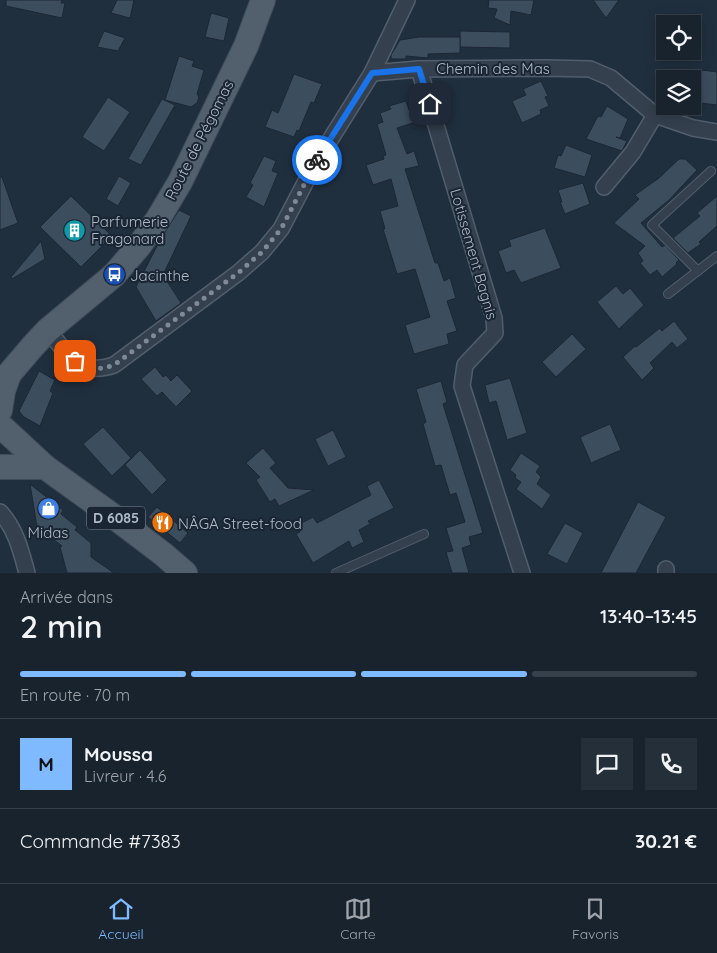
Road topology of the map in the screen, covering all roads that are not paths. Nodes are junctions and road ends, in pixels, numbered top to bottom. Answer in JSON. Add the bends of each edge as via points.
{"nodes":[{"id":1,"x":263,"y":0,"type":"edge"},
{"id":2,"x":407,"y":0,"type":"edge"},
{"id":3,"x":419,"y":69,"type":"junction"},
{"id":4,"x":372,"y":73,"type":"junction"},
{"id":5,"x":655,"y":115,"type":"junction"},
{"id":6,"x":717,"y":132,"type":"edge"},
{"id":7,"x":711,"y":171,"type":"dead end"},
{"id":8,"x":604,"y":187,"type":"dead end"},
{"id":9,"x":717,"y":256,"type":"edge"},
{"id":10,"x":698,"y":271,"type":"junction"},
{"id":11,"x":668,"y":294,"type":"dead end"},
{"id":12,"x":48,"y":330,"type":"junction"},
{"id":13,"x":5,"y":376,"type":"edge"},
{"id":14,"x":1,"y":426,"type":"edge"},
{"id":15,"x":0,"y":467,"type":"edge"},
{"id":16,"x":45,"y":467,"type":"junction"},
{"id":17,"x":0,"y":512,"type":"edge"},
{"id":18,"x":424,"y":534,"type":"dead end"},
{"id":19,"x":26,"y":573,"type":"edge"},
{"id":20,"x":185,"y":573,"type":"edge"},
{"id":21,"x":336,"y":573,"type":"edge"},
{"id":22,"x":522,"y":573,"type":"edge"}],
"edges":[{"from":1,"to":12,"type":"main road","name":"Route de Pégomas","via":[[246,46],[180,182],[158,219],[114,275]]},
{"from":2,"to":4,"type":"street"},
{"from":3,"to":4,"type":"street","name":"Chemin des Mas"},
{"from":3,"to":5,"type":"street","name":"Chemin des Mas","via":[[590,69],[611,78]]},
{"from":3,"to":22,"type":"street","name":"Lotissement Bagnis","via":[[494,318],[495,333],[465,365],[462,386]]},
{"from":4,"to":12,"type":"street","via":[[315,164],[281,229],[238,273],[114,365],[102,369],[88,368],[75,361]]},
{"from":5,"to":6,"type":"street","name":"Chemin des Mas"},
{"from":5,"to":8,"type":"street","via":[[633,152]]},
{"from":7,"to":10,"type":"lane","via":[[652,225]]},
{"from":9,"to":10,"type":"lane"},
{"from":10,"to":11,"type":"lane"},
{"from":12,"to":13,"type":"main road","name":"Route de Pégomas"},
{"from":13,"to":14,"type":"main road"},
{"from":14,"to":16,"type":"main road","number":"D 6085"},
{"from":15,"to":16,"type":"main road"},
{"from":16,"to":20,"type":"main road","number":"D 6085","via":[[114,516]]},
{"from":17,"to":19,"type":"street","via":[[18,539]]},
{"from":18,"to":21,"type":"lane"}]}
